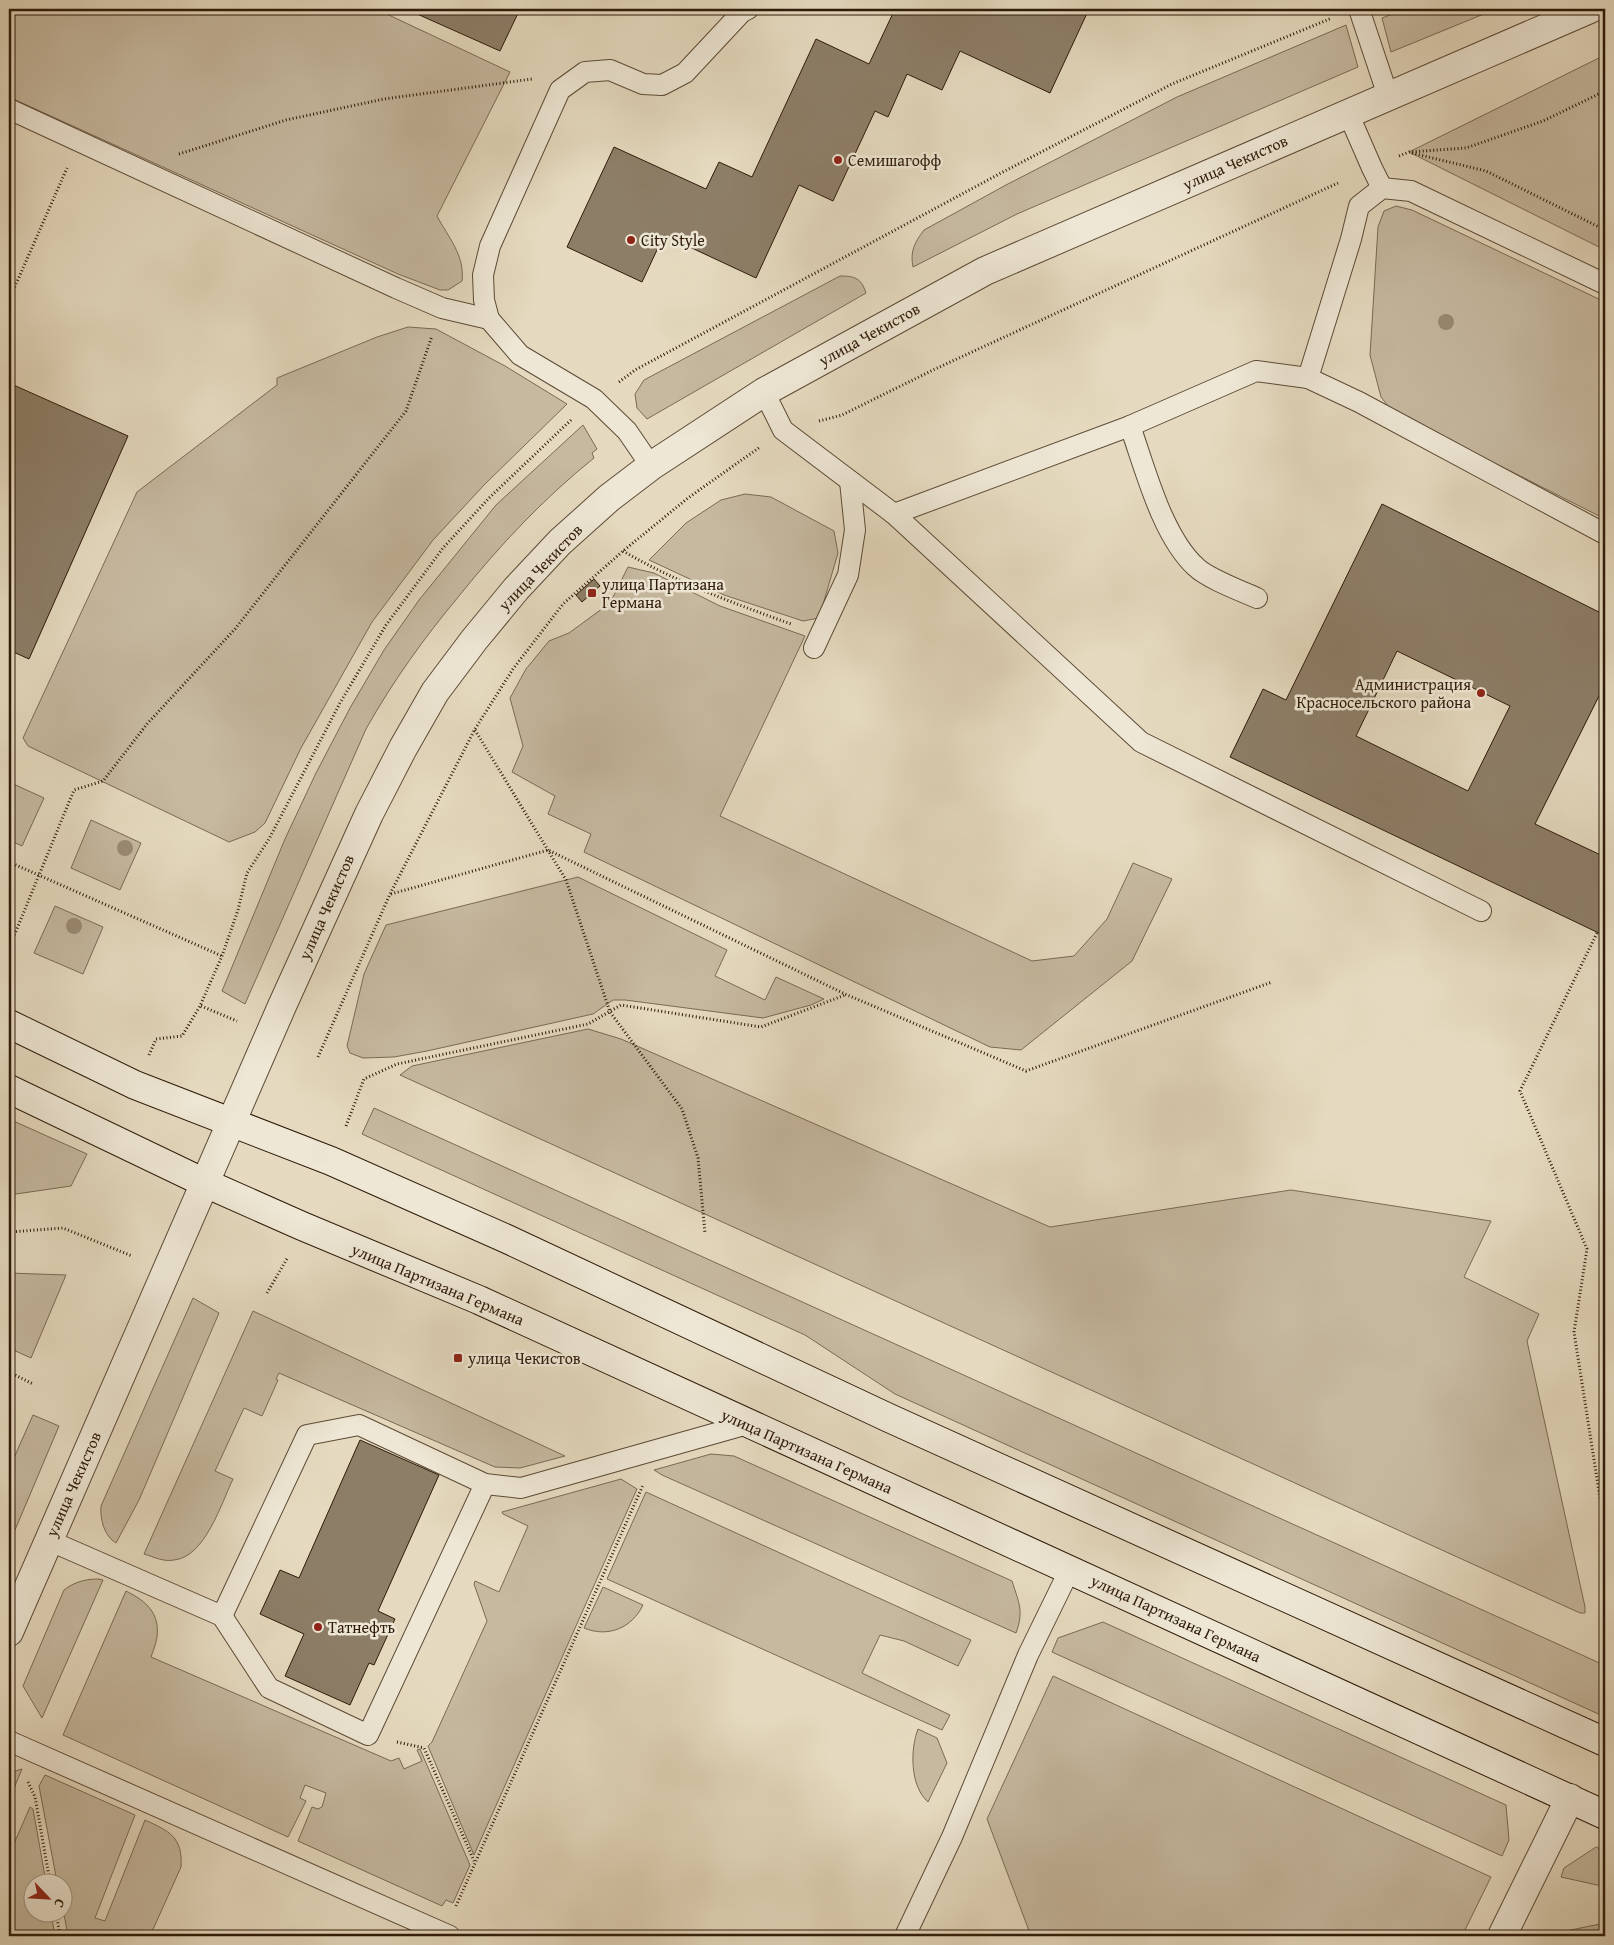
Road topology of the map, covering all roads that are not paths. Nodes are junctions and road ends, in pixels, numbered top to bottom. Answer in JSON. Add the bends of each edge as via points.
{"nodes":[{"id":1,"x":1359,"y":9,"type":"edge"},
{"id":2,"x":1590,"y":9,"type":"edge"},
{"id":3,"x":742,"y":10,"type":"edge"},
{"id":4,"x":1388,"y":96,"type":"junction"},
{"id":5,"x":9,"y":109,"type":"edge"},
{"id":6,"x":1348,"y":113,"type":"junction"},
{"id":7,"x":1382,"y":188,"type":"junction"},
{"id":8,"x":1605,"y":284,"type":"edge"},
{"id":9,"x":489,"y":319,"type":"junction"},
{"id":10,"x":1308,"y":378,"type":"junction"},
{"id":11,"x":764,"y":392,"type":"junction"},
{"id":12,"x":1130,"y":426,"type":"junction"},
{"id":13,"x":651,"y":466,"type":"junction"},
{"id":14,"x":850,"y":481,"type":"junction"},
{"id":15,"x":894,"y":514,"type":"junction"},
{"id":16,"x":1605,"y":534,"type":"edge"},
{"id":17,"x":1257,"y":598,"type":"dead end"},
{"id":18,"x":817,"y":641,"type":"road end"},
{"id":19,"x":1481,"y":911,"type":"dead end"},
{"id":20,"x":9,"y":1024,"type":"edge"},
{"id":21,"x":9,"y":1089,"type":"edge"},
{"id":22,"x":231,"y":1123,"type":"junction"},
{"id":23,"x":205,"y":1183,"type":"junction"},
{"id":24,"x":748,"y":1424,"type":"junction"},
{"id":25,"x":485,"y":1484,"type":"junction"},
{"id":26,"x":48,"y":1540,"type":"junction"},
{"id":27,"x":1070,"y":1569,"type":"junction"},
{"id":28,"x":222,"y":1616,"type":"junction"},
{"id":29,"x":9,"y":1632,"type":"edge"},
{"id":30,"x":9,"y":1741,"type":"edge"},
{"id":31,"x":1605,"y":1742,"type":"edge"},
{"id":32,"x":1570,"y":1798,"type":"junction"},
{"id":33,"x":1605,"y":1815,"type":"edge"},
{"id":34,"x":447,"y":1935,"type":"edge"},
{"id":35,"x":905,"y":1936,"type":"edge"},
{"id":36,"x":1502,"y":1936,"type":"edge"}],
"edges":[{"from":1,"to":4,"type":"lane"},
{"from":2,"to":4,"type":"main road","name":"улица Чекистов"},
{"from":3,"to":9,"type":"lane","via":[[685,73],[662,84],[643,84],[610,70],[585,72],[560,90],[490,246],[483,275]]},
{"from":4,"to":6,"type":"main road","name":"улица Чекистов"},
{"from":5,"to":9,"type":"lane","via":[[433,304]]},
{"from":6,"to":7,"type":"lane"},
{"from":6,"to":11,"type":"main road","name":"улица Чекистов","via":[[985,271]]},
{"from":7,"to":8,"type":"lane","via":[[1411,191]]},
{"from":7,"to":10,"type":"lane","via":[[1359,206]]},
{"from":9,"to":13,"type":"lane","via":[[520,354],[594,399],[627,431]]},
{"from":10,"to":12,"type":"lane","via":[[1256,371]]},
{"from":10,"to":16,"type":"lane"},
{"from":11,"to":13,"type":"main road","name":"улица Чекистов"},
{"from":11,"to":14,"type":"lane","via":[[783,430]]},
{"from":12,"to":15,"type":"lane"},
{"from":12,"to":17,"type":"lane","via":[[1173,538],[1196,568]]},
{"from":13,"to":22,"type":"main road","name":"улица Чекистов","via":[[609,498],[554,548],[510,596],[436,692],[368,814]]},
{"from":14,"to":15,"type":"lane"},
{"from":14,"to":18,"type":"lane","via":[[855,530],[848,575]]},
{"from":15,"to":19,"type":"lane","via":[[1141,742]]},
{"from":20,"to":22,"type":"main road","via":[[135,1086]]},
{"from":21,"to":23,"type":"main road","name":"улица Партизана Германа"},
{"from":22,"to":23,"type":"main road","name":"улица Чекистов"},
{"from":22,"to":31,"type":"main road","via":[[331,1161],[507,1239],[898,1422]]},
{"from":23,"to":24,"type":"main road","name":"улица Партизана Германа","via":[[479,1300]]},
{"from":23,"to":26,"type":"main road","name":"улица Чекистов"},
{"from":24,"to":25,"type":"lane","via":[[521,1488]]},
{"from":24,"to":27,"type":"main road","name":"улица Партизана Германа"},
{"from":25,"to":28,"type":"lane","via":[[360,1425],[307,1434]]},
{"from":25,"to":28,"type":"lane","via":[[368,1735],[268,1688]]},
{"from":26,"to":28,"type":"lane"},
{"from":26,"to":29,"type":"main road","name":"улица Чекистов"},
{"from":27,"to":32,"type":"main road","name":"улица Партизана Германа"},
{"from":27,"to":35,"type":"lane","via":[[1028,1655],[952,1837]]},
{"from":30,"to":34,"type":"lane"},
{"from":32,"to":33,"type":"main road","name":"улица Партизана Германа"},
{"from":32,"to":36,"type":"main road"}]}
